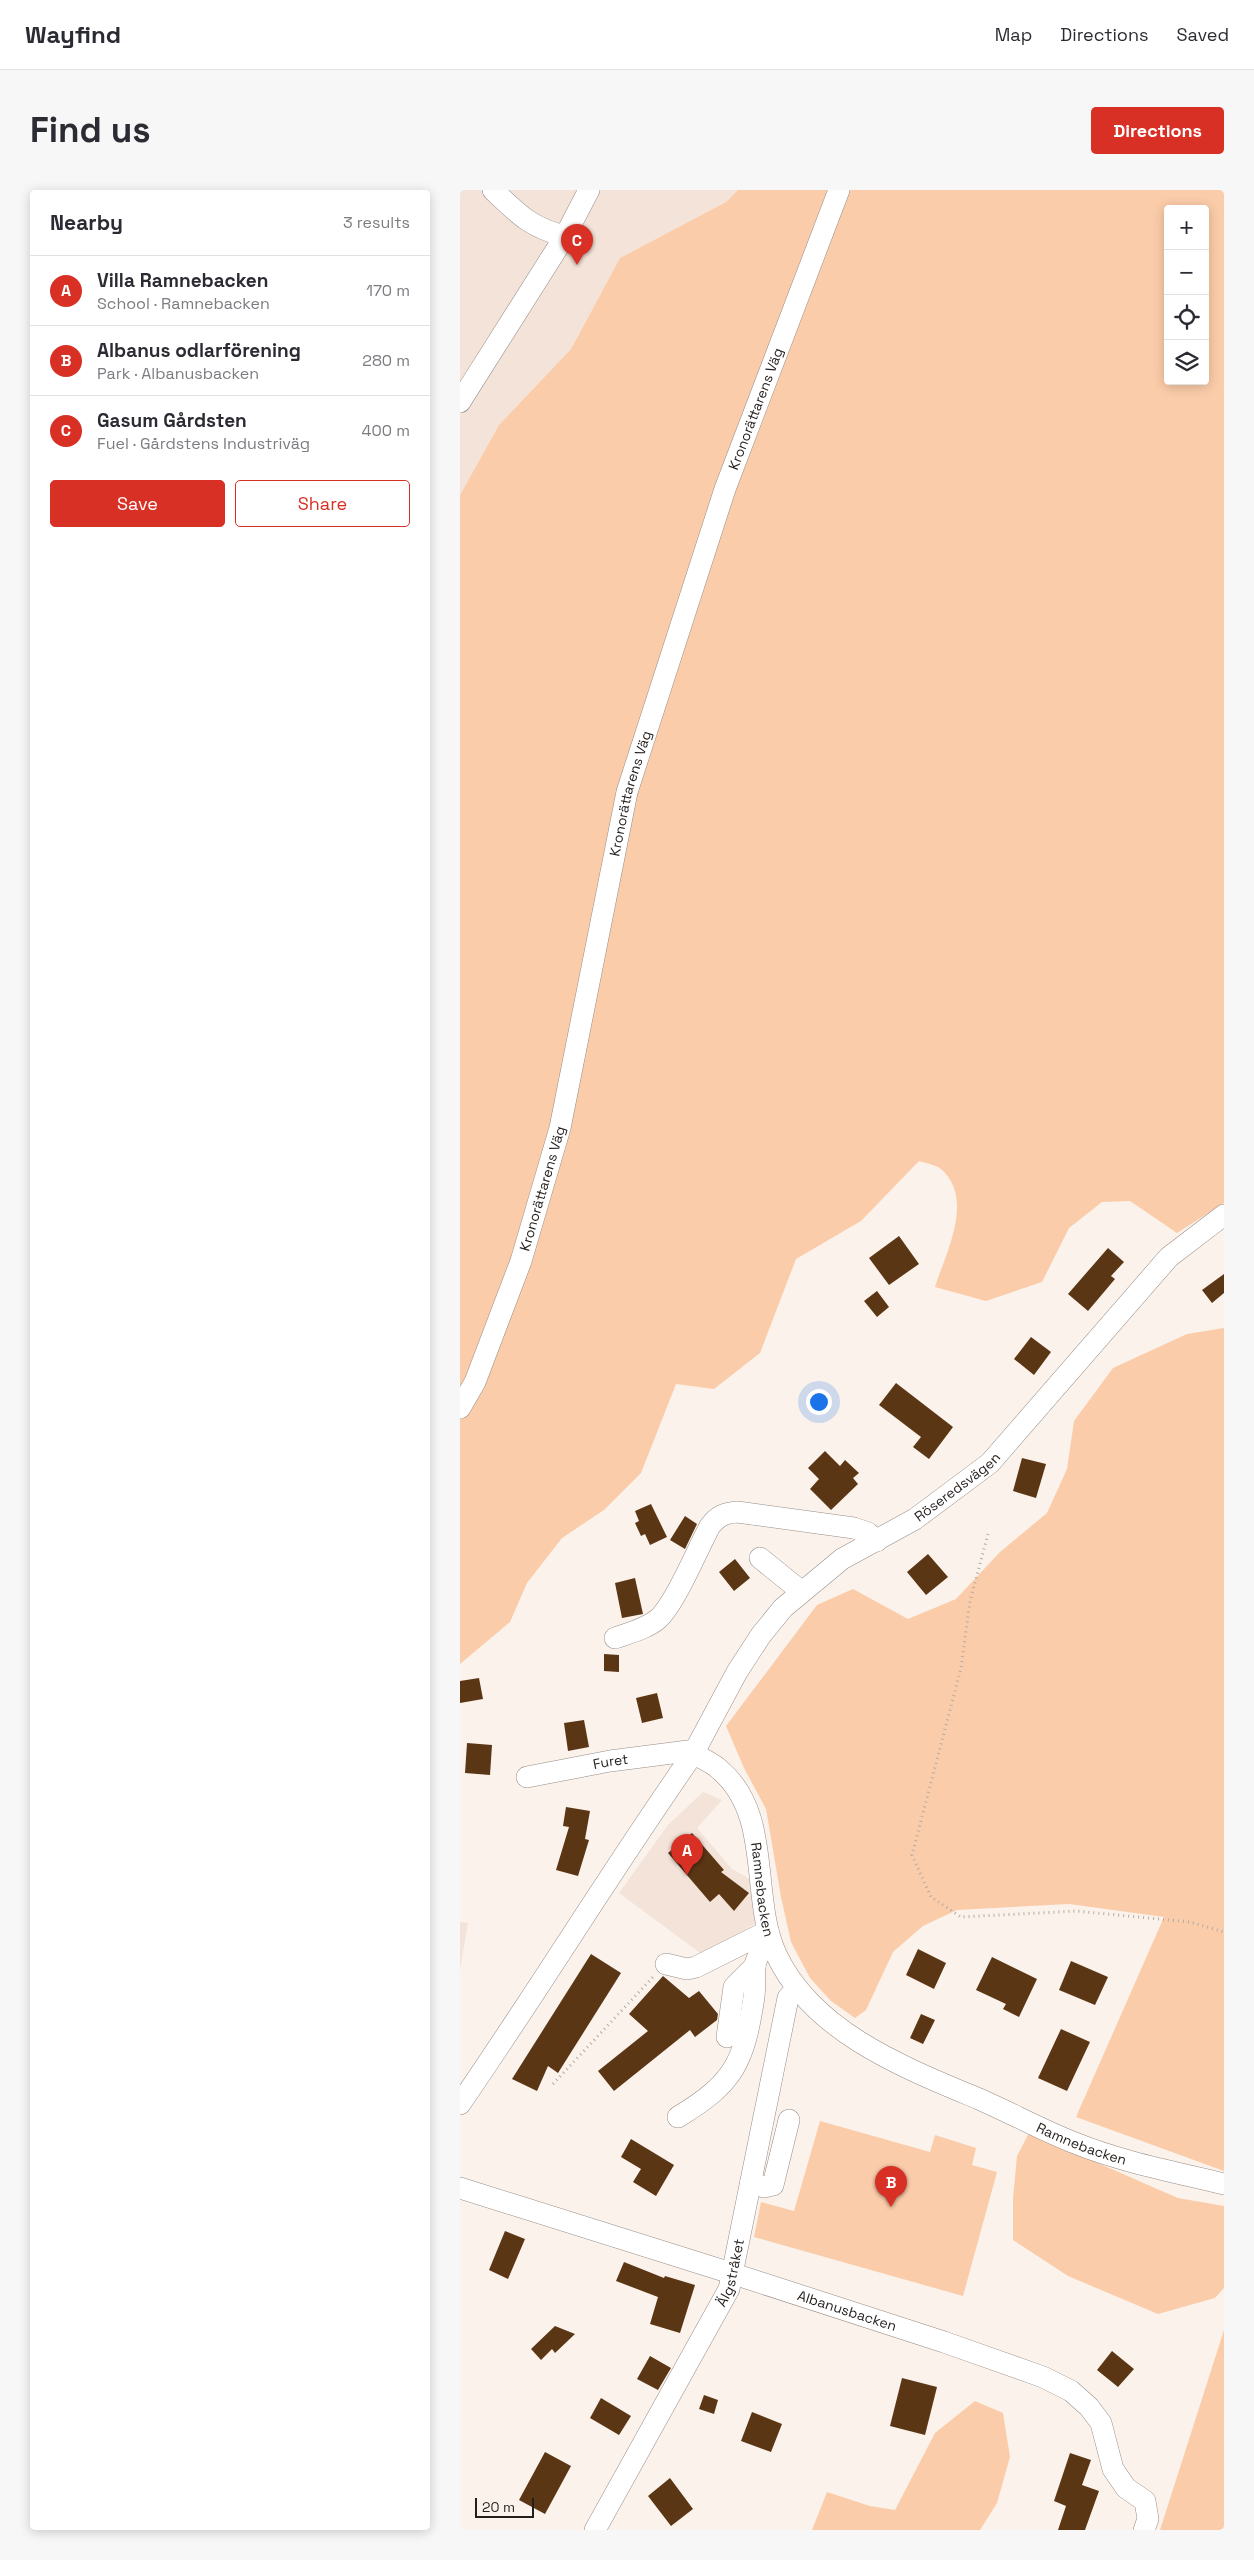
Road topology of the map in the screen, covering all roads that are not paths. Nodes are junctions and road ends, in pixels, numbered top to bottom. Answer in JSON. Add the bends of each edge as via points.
{"nodes":[{"id":1,"x":493,"y":190,"type":"edge"},
{"id":2,"x":589,"y":190,"type":"edge"},
{"id":3,"x":839,"y":190,"type":"edge"},
{"id":4,"x":565,"y":236,"type":"junction"},
{"id":5,"x":460,"y":402,"type":"edge"},
{"id":6,"x":1224,"y":1215,"type":"edge"},
{"id":7,"x":460,"y":1408,"type":"edge"},
{"id":8,"x":877,"y":1541,"type":"junction"},
{"id":9,"x":760,"y":1558,"type":"dead end"},
{"id":10,"x":802,"y":1592,"type":"junction"},
{"id":11,"x":615,"y":1638,"type":"dead end"},
{"id":12,"x":693,"y":1754,"type":"junction"},
{"id":13,"x":527,"y":1777,"type":"dead end"},
{"id":14,"x":769,"y":1937,"type":"junction"},
{"id":15,"x":666,"y":1964,"type":"road end"},
{"id":16,"x":755,"y":1966,"type":"junction"},
{"id":17,"x":796,"y":1989,"type":"junction"},
{"id":18,"x":726,"y":2036,"type":"dead end"},
{"id":19,"x":460,"y":2104,"type":"edge"},
{"id":20,"x":678,"y":2117,"type":"dead end"},
{"id":21,"x":789,"y":2120,"type":"dead end"},
{"id":22,"x":751,"y":2182,"type":"junction"},
{"id":23,"x":1224,"y":2184,"type":"edge"},
{"id":24,"x":460,"y":2188,"type":"edge"},
{"id":25,"x":734,"y":2274,"type":"junction"},
{"id":26,"x":595,"y":2530,"type":"edge"},
{"id":27,"x":1144,"y":2530,"type":"edge"}],
"edges":[{"from":1,"to":4,"type":"street","via":[[520,216],[543,231]]},
{"from":2,"to":4,"type":"street"},
{"from":3,"to":7,"type":"street","name":"Kronorättarens Väg","via":[[725,489],[626,792],[560,1128],[521,1261],[475,1382]]},
{"from":4,"to":5,"type":"street"},
{"from":6,"to":8,"type":"street","name":"Röseredsvägen","via":[[1169,1257],[990,1463],[915,1519]]},
{"from":8,"to":10,"type":"street","name":"Röseredsvägen","via":[[842,1559]]},
{"from":8,"to":11,"type":"street","via":[[868,1533],[854,1528],[727,1512],[718,1516],[710,1526],[658,1618],[646,1627]]},
{"from":9,"to":10,"type":"street"},
{"from":10,"to":12,"type":"street","name":"Röseredsvägen","via":[[783,1608],[761,1635]]},
{"from":12,"to":13,"type":"street","name":"Furet","via":[[688,1751],[610,1761]]},
{"from":12,"to":14,"type":"street","name":"Ramnebacken","via":[[719,1769],[745,1802],[752,1825]]},
{"from":12,"to":19,"type":"street","via":[[632,1841],[527,2007]]},
{"from":14,"to":15,"type":"street","via":[[696,1967],[687,1969]]},
{"from":14,"to":16,"type":"street","via":[[758,1953]]},
{"from":14,"to":17,"type":"street","name":"Ramnebacken"},
{"from":16,"to":18,"type":"street","via":[[734,1987]]},
{"from":16,"to":20,"type":"street","via":[[754,1997],[733,2072],[709,2098]]},
{"from":17,"to":22,"type":"street","name":"Älgstråket","via":[[788,1998]]},
{"from":17,"to":23,"type":"street","name":"Ramnebacken","via":[[823,2015],[865,2045],[917,2073],[1075,2143]]},
{"from":21,"to":22,"type":"street","via":[[773,2185],[764,2187]]},
{"from":22,"to":25,"type":"street","name":"Älgstråket"},
{"from":24,"to":25,"type":"street","name":"Albanusbacken"},
{"from":25,"to":26,"type":"street","name":"Älgstråket","via":[[729,2289]]},
{"from":25,"to":27,"type":"street","name":"Albanusbacken","via":[[944,2342],[1043,2377],[1070,2391],[1089,2407],[1101,2423],[1113,2469],[1126,2488],[1144,2501],[1148,2519]]}]}
